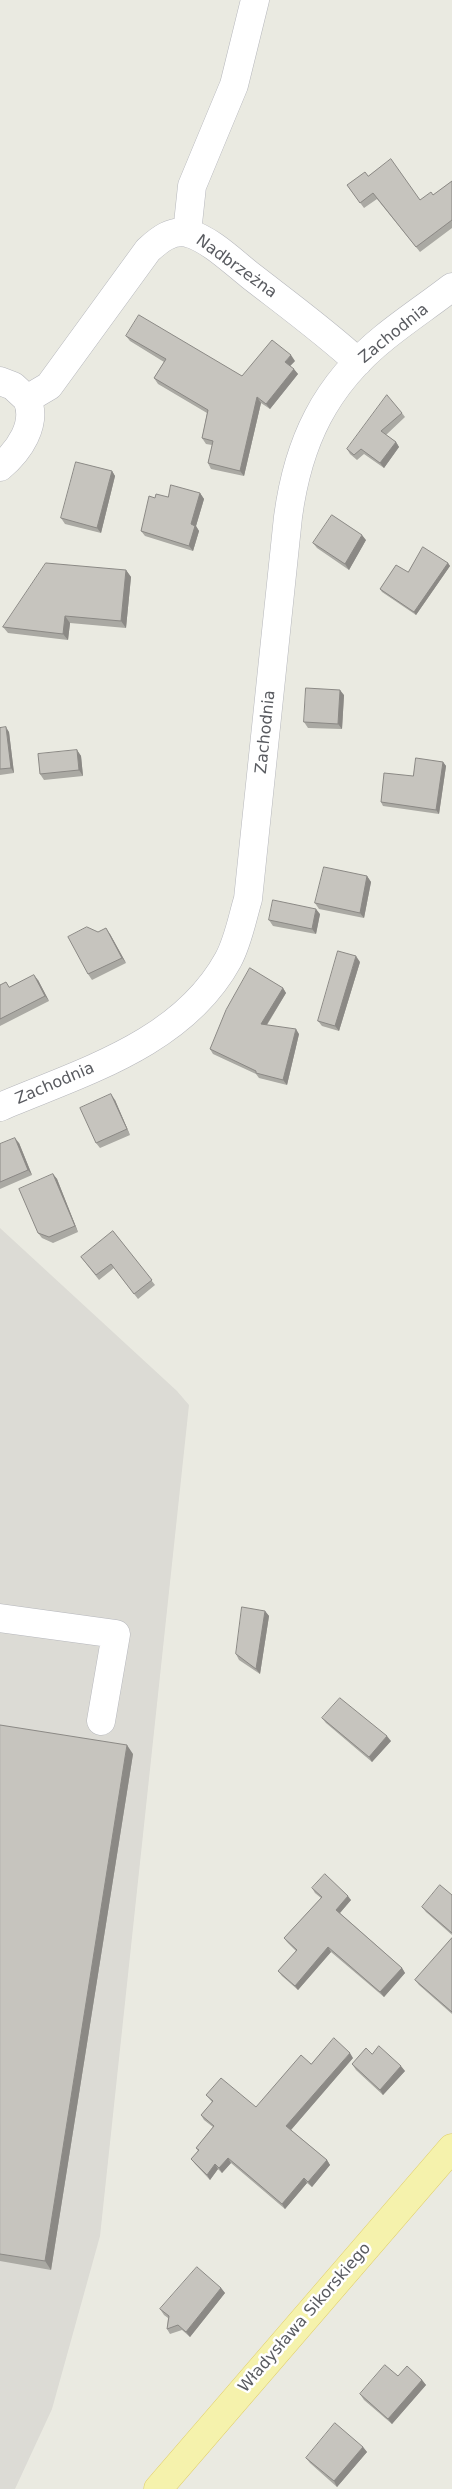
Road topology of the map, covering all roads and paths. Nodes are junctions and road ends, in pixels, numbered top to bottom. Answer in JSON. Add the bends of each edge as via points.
{"nodes":[{"id":1,"x":255,"y":0,"type":"edge"},
{"id":2,"x":187,"y":233,"type":"junction"},
{"id":3,"x":452,"y":287,"type":"edge"},
{"id":4,"x":358,"y":362,"type":"junction"},
{"id":5,"x":0,"y":381,"type":"edge"},
{"id":6,"x":26,"y":399,"type":"junction"},
{"id":7,"x":0,"y":467,"type":"edge"},
{"id":8,"x":0,"y":1107,"type":"edge"},
{"id":9,"x":0,"y":1618,"type":"edge"},
{"id":10,"x":101,"y":1721,"type":"dead end"},
{"id":11,"x":452,"y":2148,"type":"edge"},
{"id":12,"x":158,"y":2489,"type":"edge"}],
"edges":[{"from":1,"to":2,"type":"street","name":"Nadbrzeżna","via":[[234,84],[192,186]]},
{"from":2,"to":4,"type":"street","name":"Nadbrzeżna","via":[[220,252]]},
{"from":2,"to":6,"type":"street","via":[[164,237],[148,250],[56,378],[49,386]]},
{"from":3,"to":4,"type":"street","name":"Zachodnia","via":[[384,337]]},
{"from":4,"to":8,"type":"street","name":"Zachodnia","via":[[314,422],[294,479],[251,878],[242,919],[228,959],[191,1008],[151,1039]]},
{"from":5,"to":6,"type":"street","via":[[13,386]]},
{"from":6,"to":7,"type":"street","via":[[31,415],[26,435]]},
{"from":9,"to":10,"type":"street","via":[[116,1634]]},
{"from":11,"to":12,"type":"main road","name":"Władysława Sikorskiego"}]}
